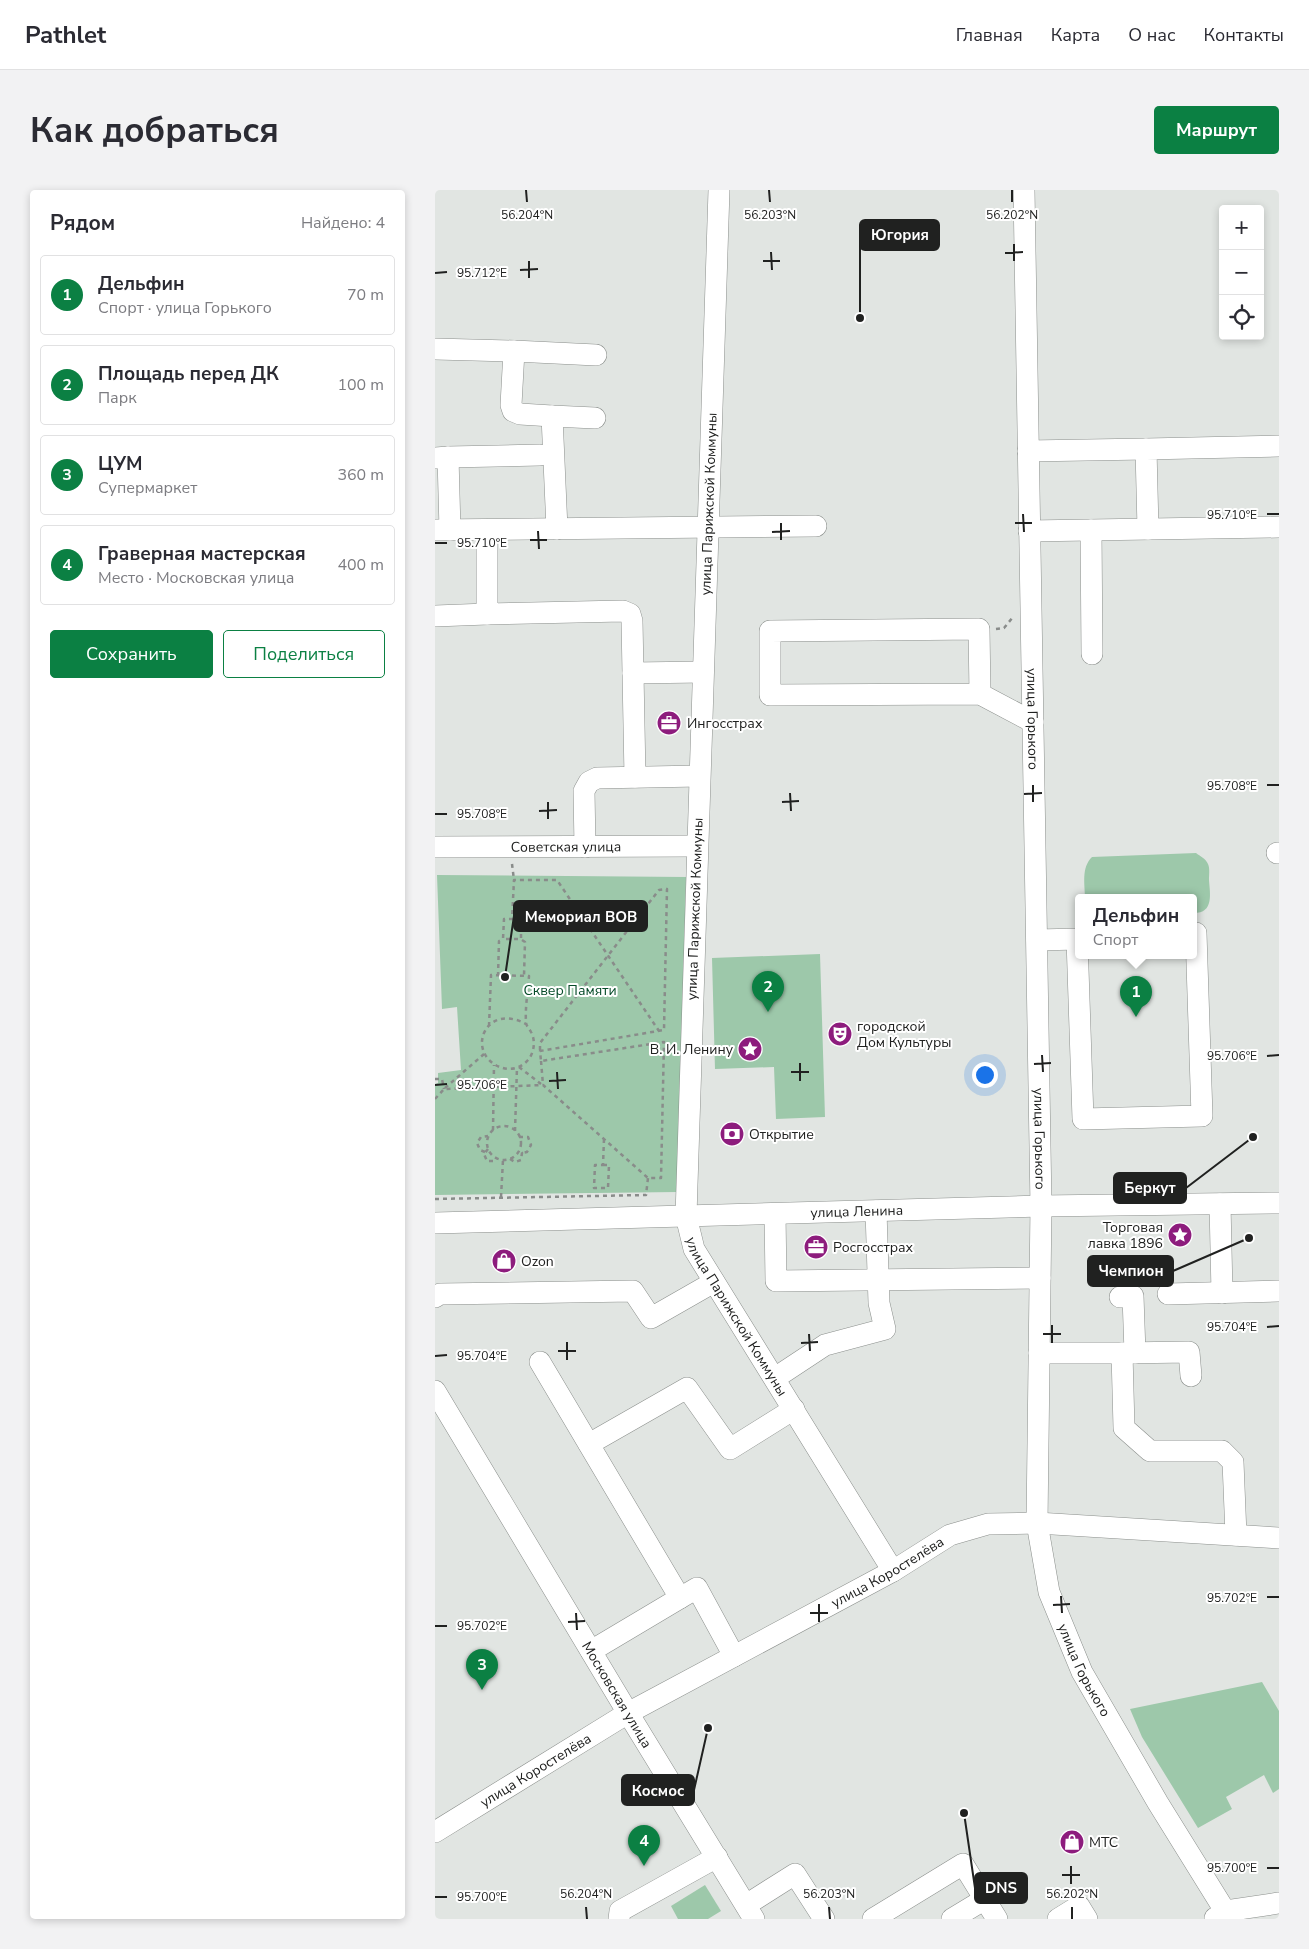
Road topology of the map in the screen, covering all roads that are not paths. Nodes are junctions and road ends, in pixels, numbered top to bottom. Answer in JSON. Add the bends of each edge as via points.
{"nodes":[{"id":1,"x":719,"y":190,"type":"edge"},
{"id":2,"x":1024,"y":190,"type":"edge"},
{"id":3,"x":435,"y":349,"type":"edge"},
{"id":4,"x":514,"y":351,"type":"junction"},
{"id":5,"x":596,"y":355,"type":"dead end"},
{"id":6,"x":553,"y":416,"type":"junction"},
{"id":7,"x":595,"y":418,"type":"dead end"},
{"id":8,"x":1279,"y":446,"type":"edge"},
{"id":9,"x":1146,"y":449,"type":"junction"},
{"id":10,"x":1028,"y":451,"type":"junction"},
{"id":11,"x":541,"y":455,"type":"dead end"},
{"id":12,"x":442,"y":458,"type":"edge"},
{"id":13,"x":708,"y":526,"type":"junction"},
{"id":14,"x":816,"y":526,"type":"dead end"},
{"id":15,"x":1279,"y":526,"type":"edge"},
{"id":16,"x":557,"y":529,"type":"junction"},
{"id":17,"x":1148,"y":529,"type":"junction"},
{"id":18,"x":442,"y":530,"type":"edge"},
{"id":19,"x":487,"y":530,"type":"junction"},
{"id":20,"x":1091,"y":530,"type":"junction"},
{"id":21,"x":1029,"y":531,"type":"junction"},
{"id":22,"x":487,"y":614,"type":"junction"},
{"id":23,"x":435,"y":616,"type":"edge"},
{"id":24,"x":1092,"y":654,"type":"dead end"},
{"id":25,"x":703,"y":672,"type":"junction"},
{"id":26,"x":633,"y":673,"type":"junction"},
{"id":27,"x":980,"y":694,"type":"junction"},
{"id":28,"x":1033,"y":722,"type":"junction"},
{"id":29,"x":699,"y":776,"type":"junction"},
{"id":30,"x":635,"y":777,"type":"junction"},
{"id":31,"x":697,"y":846,"type":"junction"},
{"id":32,"x":435,"y":847,"type":"edge"},
{"id":33,"x":585,"y":847,"type":"junction"},
{"id":34,"x":1075,"y":939,"type":"edge"},
{"id":35,"x":1037,"y":940,"type":"junction"},
{"id":36,"x":1079,"y":959,"type":"edge"},
{"id":37,"x":1196,"y":959,"type":"edge"},
{"id":38,"x":1279,"y":1203,"type":"edge"},
{"id":39,"x":1219,"y":1204,"type":"junction"},
{"id":40,"x":1041,"y":1206,"type":"junction"},
{"id":41,"x":876,"y":1210,"type":"junction"},
{"id":42,"x":775,"y":1214,"type":"junction"},
{"id":43,"x":686,"y":1216,"type":"junction"},
{"id":44,"x":435,"y":1223,"type":"edge"},
{"id":45,"x":1040,"y":1278,"type":"junction"},
{"id":46,"x":878,"y":1279,"type":"junction"},
{"id":47,"x":714,"y":1282,"type":"junction"},
{"id":48,"x":1279,"y":1291,"type":"edge"},
{"id":49,"x":1222,"y":1292,"type":"junction"},
{"id":50,"x":1168,"y":1294,"type":"dead end"},
{"id":51,"x":435,"y":1297,"type":"edge"},
{"id":52,"x":1120,"y":1297,"type":"dead end"},
{"id":53,"x":1039,"y":1353,"type":"junction"},
{"id":54,"x":1128,"y":1353,"type":"junction"},
{"id":55,"x":540,"y":1362,"type":"dead end"},
{"id":56,"x":1191,"y":1376,"type":"dead end"},
{"id":57,"x":775,"y":1378,"type":"junction"},
{"id":58,"x":435,"y":1391,"type":"edge"},
{"id":59,"x":794,"y":1409,"type":"junction"},
{"id":60,"x":589,"y":1444,"type":"junction"},
{"id":61,"x":1037,"y":1523,"type":"junction"},
{"id":62,"x":1236,"y":1535,"type":"junction"},
{"id":63,"x":1279,"y":1538,"type":"edge"},
{"id":64,"x":893,"y":1571,"type":"junction"},
{"id":65,"x":680,"y":1598,"type":"junction"},
{"id":66,"x":591,"y":1651,"type":"junction"},
{"id":67,"x":734,"y":1656,"type":"junction"},
{"id":68,"x":628,"y":1713,"type":"junction"},
{"id":69,"x":435,"y":1832,"type":"edge"},
{"id":70,"x":717,"y":1858,"type":"junction"},
{"id":71,"x":985,"y":1899,"type":"junction"},
{"id":72,"x":1279,"y":1903,"type":"edge"},
{"id":73,"x":750,"y":1912,"type":"edge"},
{"id":74,"x":1223,"y":1916,"type":"edge"},
{"id":75,"x":619,"y":1919,"type":"edge"},
{"id":76,"x":823,"y":1919,"type":"edge"},
{"id":77,"x":873,"y":1919,"type":"edge"},
{"id":78,"x":952,"y":1919,"type":"edge"},
{"id":79,"x":997,"y":1919,"type":"edge"},
{"id":80,"x":1058,"y":1919,"type":"edge"},
{"id":81,"x":1087,"y":1919,"type":"edge"}],
"edges":[{"from":1,"to":13,"type":"street","name":"улица Парижской Коммуны"},
{"from":2,"to":10,"type":"street","name":"улица Горького"},
{"from":3,"to":4,"type":"street"},
{"from":4,"to":5,"type":"street"},
{"from":4,"to":6,"type":"street","via":[[513,411]]},
{"from":6,"to":7,"type":"street"},
{"from":6,"to":16,"type":"street"},
{"from":8,"to":9,"type":"street"},
{"from":9,"to":10,"type":"street"},
{"from":9,"to":17,"type":"street"},
{"from":10,"to":21,"type":"street","name":"улица Горького"},
{"from":11,"to":12,"type":"street"},
{"from":12,"to":18,"type":"street"},
{"from":13,"to":14,"type":"street"},
{"from":13,"to":16,"type":"street"},
{"from":13,"to":25,"type":"street","name":"улица Парижской Коммуны"},
{"from":15,"to":17,"type":"street"},
{"from":16,"to":19,"type":"street"},
{"from":17,"to":20,"type":"street"},
{"from":18,"to":19,"type":"street"},
{"from":19,"to":22,"type":"street"},
{"from":20,"to":21,"type":"street"},
{"from":20,"to":24,"type":"street"},
{"from":21,"to":28,"type":"street","name":"улица Горького"},
{"from":22,"to":23,"type":"street"},
{"from":22,"to":26,"type":"street","via":[[623,611],[630,614],[632,621]]},
{"from":25,"to":26,"type":"street"},
{"from":25,"to":29,"type":"street","name":"улица Парижской Коммуны"},
{"from":26,"to":30,"type":"street"},
{"from":27,"to":27,"type":"street","via":[[770,695],[769,631],[979,629]]},
{"from":27,"to":28,"type":"street"},
{"from":28,"to":35,"type":"street","name":"улица Горького"},
{"from":29,"to":30,"type":"street"},
{"from":29,"to":31,"type":"street","name":"улица Парижской Коммуны"},
{"from":30,"to":33,"type":"street","via":[[597,778],[589,782],[585,791]]},
{"from":31,"to":33,"type":"street","name":"Советская улица"},
{"from":31,"to":43,"type":"street","name":"улица Парижской Коммуны"},
{"from":32,"to":33,"type":"street","name":"Советская улица"},
{"from":34,"to":35,"type":"street"},
{"from":35,"to":40,"type":"street","name":"улица Горького"},
{"from":36,"to":37,"type":"street","via":[[1083,1119],[1202,1116]]},
{"from":38,"to":39,"type":"street","name":"улица Ленина"},
{"from":39,"to":40,"type":"street","name":"улица Ленина"},
{"from":39,"to":49,"type":"street"},
{"from":40,"to":41,"type":"street","name":"улица Ленина"},
{"from":40,"to":45,"type":"street","name":"улица Горького"},
{"from":41,"to":42,"type":"street","name":"улица Ленина"},
{"from":41,"to":46,"type":"street"},
{"from":42,"to":43,"type":"street","name":"улица Ленина"},
{"from":42,"to":46,"type":"street","via":[[776,1280]]},
{"from":43,"to":44,"type":"street","name":"улица Ленина"},
{"from":43,"to":47,"type":"street","name":"улица Парижской Коммуны","via":[[694,1249]]},
{"from":45,"to":46,"type":"street"},
{"from":45,"to":53,"type":"street","name":"улица Горького"},
{"from":46,"to":57,"type":"street","via":[[885,1329],[825,1345]]},
{"from":47,"to":51,"type":"street","via":[[651,1318],[633,1291],[440,1294]]},
{"from":47,"to":57,"type":"street","name":"улица Парижской Коммуны"},
{"from":48,"to":49,"type":"street"},
{"from":49,"to":50,"type":"street"},
{"from":52,"to":54,"type":"street","via":[[1133,1296]]},
{"from":53,"to":54,"type":"street"},
{"from":53,"to":61,"type":"street","name":"улица Горького"},
{"from":54,"to":56,"type":"street","via":[[1189,1352]]},
{"from":54,"to":62,"type":"street","via":[[1124,1428],[1150,1451],[1222,1451],[1233,1462]]},
{"from":55,"to":60,"type":"street"},
{"from":57,"to":59,"type":"street","name":"улица Парижской Коммуны"},
{"from":58,"to":66,"type":"street","name":"Московская улица"},
{"from":59,"to":60,"type":"street","via":[[730,1449],[687,1388]]},
{"from":59,"to":64,"type":"street","name":"улица Парижской Коммуны"},
{"from":60,"to":65,"type":"street"},
{"from":61,"to":62,"type":"street","name":"улица Коростелёва"},
{"from":61,"to":64,"type":"street","name":"улица Коростелёва","via":[[988,1524],[950,1535]]},
{"from":61,"to":74,"type":"street","name":"улица Горького","via":[[1049,1592],[1082,1672]]},
{"from":62,"to":63,"type":"street","name":"улица Коростелёва"},
{"from":64,"to":67,"type":"street","name":"улица Коростелёва"},
{"from":65,"to":66,"type":"street"},
{"from":65,"to":67,"type":"street","via":[[697,1588]]},
{"from":66,"to":68,"type":"street","name":"Московская улица"},
{"from":67,"to":68,"type":"street","name":"улица Коростелёва"},
{"from":68,"to":69,"type":"street","name":"улица Коростелёва"},
{"from":68,"to":70,"type":"street","name":"Московская улица"},
{"from":70,"to":73,"type":"street","name":"Московская улица"},
{"from":70,"to":75,"type":"street","via":[[620,1911]]},
{"from":71,"to":77,"type":"street","via":[[963,1864]]},
{"from":71,"to":78,"type":"street"},
{"from":71,"to":79,"type":"street"},
{"from":72,"to":74,"type":"street"},
{"from":73,"to":76,"type":"street","via":[[795,1874]]},
{"from":80,"to":81,"type":"street","via":[[1079,1906]]}]}
